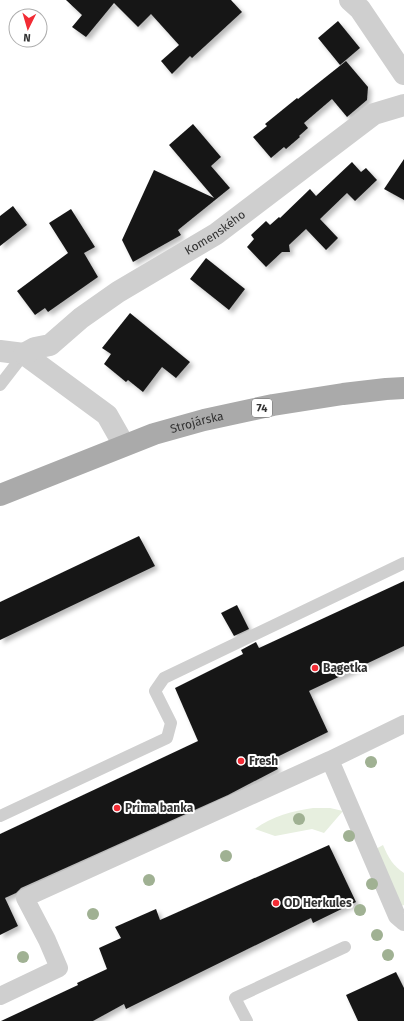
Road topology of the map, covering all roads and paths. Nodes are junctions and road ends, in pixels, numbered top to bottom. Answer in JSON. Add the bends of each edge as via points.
{"nodes":[{"id":1,"x":350,"y":0,"type":"edge"},
{"id":2,"x":404,"y":74,"type":"edge"},
{"id":3,"x":404,"y":105,"type":"edge"},
{"id":4,"x":0,"y":351,"type":"edge"},
{"id":5,"x":24,"y":354,"type":"junction"},
{"id":6,"x":0,"y":385,"type":"edge"},
{"id":7,"x":404,"y":388,"type":"edge"},
{"id":8,"x":124,"y":445,"type":"junction"},
{"id":9,"x":0,"y":495,"type":"edge"},
{"id":10,"x":404,"y":563,"type":"edge"},
{"id":11,"x":404,"y":724,"type":"edge"},
{"id":12,"x":330,"y":760,"type":"junction"},
{"id":13,"x":0,"y":816,"type":"edge"},
{"id":14,"x":404,"y":922,"type":"edge"},
{"id":15,"x":344,"y":947,"type":"dead end"},
{"id":16,"x":0,"y":996,"type":"edge"},
{"id":17,"x":247,"y":1021,"type":"edge"}],
"edges":[{"from":1,"to":2,"type":"street","via":[[360,9]]},
{"from":3,"to":5,"type":"street","name":"Komenského","via":[[374,114],[216,234],[118,292],[81,318],[50,345],[35,348]]},
{"from":4,"to":5,"type":"street","name":"Komenského"},
{"from":5,"to":6,"type":"lane"},
{"from":5,"to":8,"type":"street","name":"Komenského","via":[[107,415]]},
{"from":7,"to":8,"type":"main road","name":"Strojárska","number":"74","via":[[273,405],[204,420]]},
{"from":8,"to":9,"type":"main road","name":"Strojárska","number":"74"},
{"from":10,"to":13,"type":"lane","via":[[164,678],[155,691],[171,723],[167,738]]},
{"from":11,"to":12,"type":"street"},
{"from":12,"to":14,"type":"street","via":[[397,916]]},
{"from":12,"to":16,"type":"street","via":[[25,898],[59,968]]},
{"from":15,"to":17,"type":"lane","via":[[235,998]]}]}
